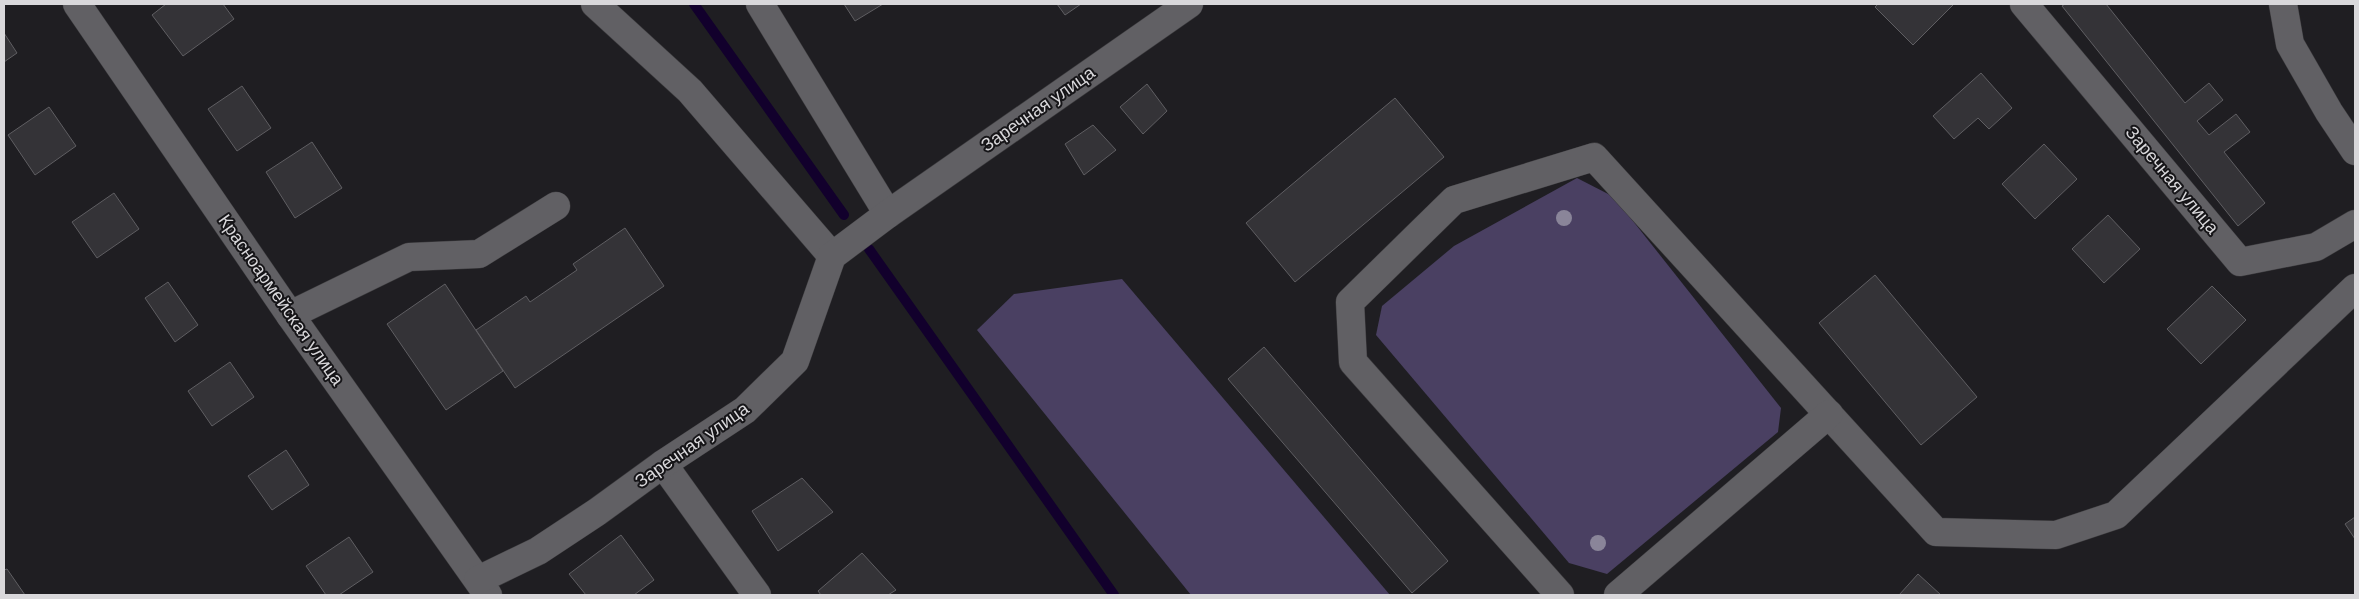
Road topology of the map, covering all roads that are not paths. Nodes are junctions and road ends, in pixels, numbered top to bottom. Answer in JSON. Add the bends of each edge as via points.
{"nodes":[{"id":1,"x":76,"y":4,"type":"edge"},
{"id":2,"x":595,"y":4,"type":"edge"},
{"id":3,"x":760,"y":4,"type":"edge"},
{"id":4,"x":1189,"y":4,"type":"edge"},
{"id":5,"x":2024,"y":4,"type":"edge"},
{"id":6,"x":2283,"y":4,"type":"edge"},
{"id":7,"x":2355,"y":151,"type":"edge"},
{"id":8,"x":556,"y":206,"type":"dead end"},
{"id":9,"x":888,"y":214,"type":"junction"},
{"id":10,"x":2355,"y":224,"type":"edge"},
{"id":11,"x":832,"y":256,"type":"junction"},
{"id":12,"x":2355,"y":288,"type":"edge"},
{"id":13,"x":290,"y":315,"type":"junction"},
{"id":14,"x":1829,"y":414,"type":"junction"},
{"id":15,"x":663,"y":464,"type":"junction"},
{"id":16,"x":483,"y":588,"type":"edge"},
{"id":17,"x":757,"y":595,"type":"edge"},
{"id":18,"x":1560,"y":595,"type":"edge"},
{"id":19,"x":1618,"y":595,"type":"edge"}],
"edges":[{"from":1,"to":13,"type":"street","name":"Красноармейская улица"},
{"from":2,"to":11,"type":"street","via":[[690,91]]},
{"from":3,"to":9,"type":"street"},
{"from":4,"to":9,"type":"street","name":"Заречная улица"},
{"from":5,"to":10,"type":"street","name":"Заречная улица","via":[[2240,262],[2316,247]]},
{"from":6,"to":7,"type":"street","via":[[2290,44]]},
{"from":8,"to":13,"type":"street","via":[[479,254],[409,257]]},
{"from":9,"to":11,"type":"street","name":"Заречная улица"},
{"from":11,"to":15,"type":"street","name":"Заречная улица","via":[[796,361],[745,410]]},
{"from":12,"to":14,"type":"street","via":[[2116,515],[2056,535],[1936,532]]},
{"from":13,"to":16,"type":"street","name":"Красноармейская улица"},
{"from":14,"to":18,"type":"street","via":[[1594,157],[1454,200],[1350,302],[1352,362]]},
{"from":14,"to":19,"type":"street"},
{"from":15,"to":16,"type":"street","name":"Заречная улица"},
{"from":15,"to":17,"type":"street"}]}
